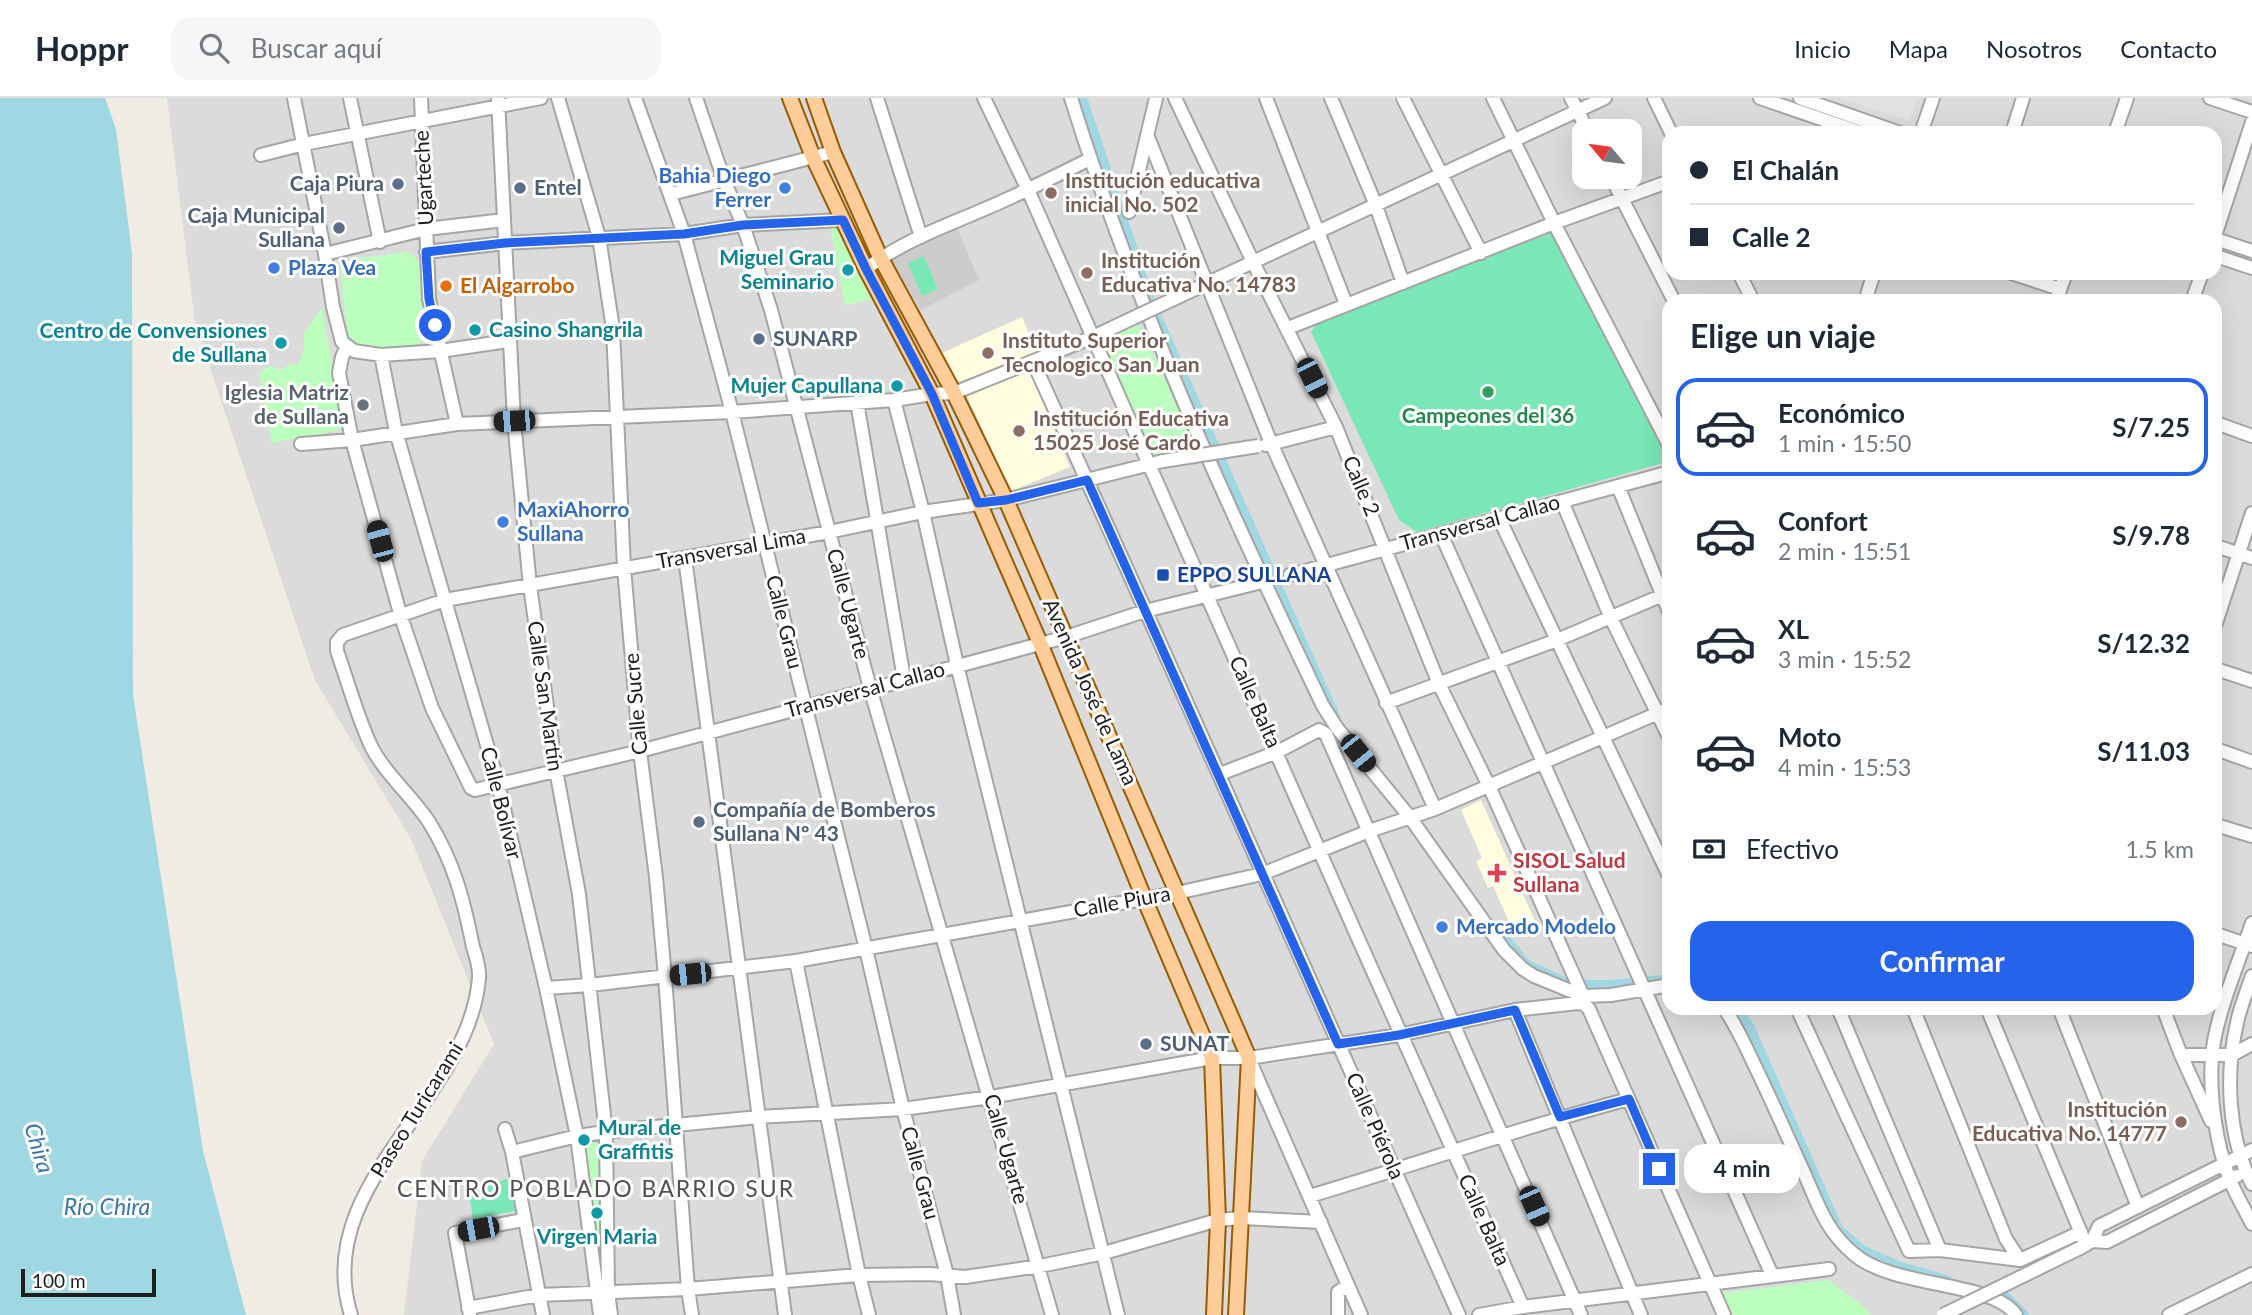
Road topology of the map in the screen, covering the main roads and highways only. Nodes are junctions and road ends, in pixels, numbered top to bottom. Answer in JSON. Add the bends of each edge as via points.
{"nodes":[{"id":1,"x":790,"y":98,"type":"edge"},
{"id":2,"x":814,"y":98,"type":"edge"},
{"id":3,"x":1214,"y":1315,"type":"edge"},
{"id":4,"x":1236,"y":1315,"type":"edge"}],
"edges":[{"from":1,"to":3,"type":"main road","name":"Avenida José de Lama","via":[[866,269],[932,394],[1212,1058],[1218,1220]]},
{"from":2,"to":4,"type":"main road","name":"Avenida José de Lama","via":[[880,258],[1006,500],[1249,1058]]}]}
